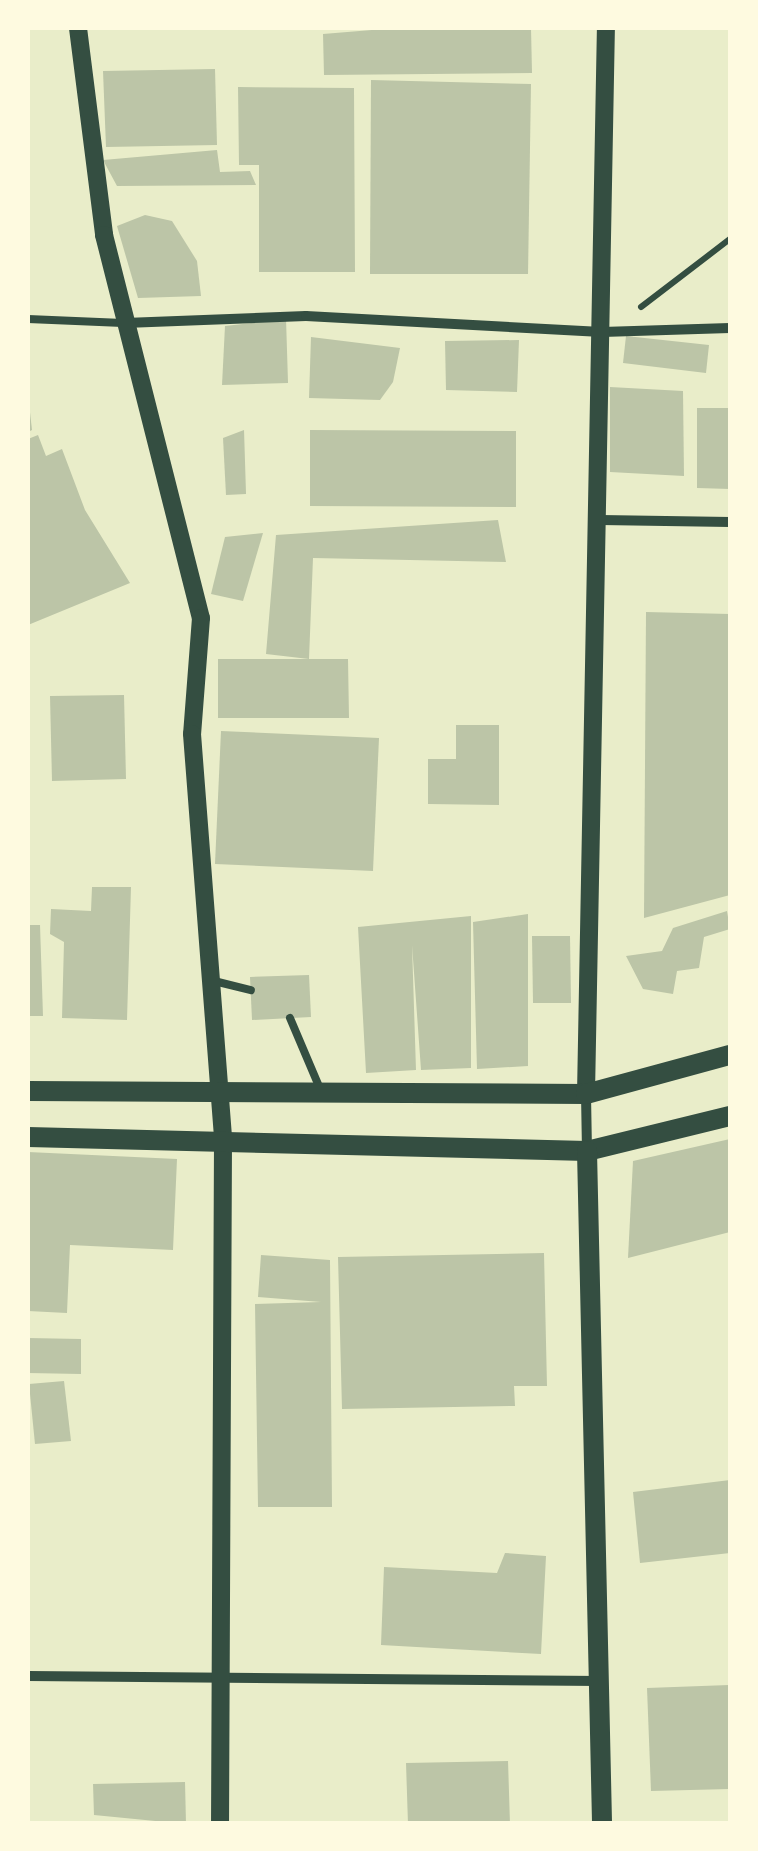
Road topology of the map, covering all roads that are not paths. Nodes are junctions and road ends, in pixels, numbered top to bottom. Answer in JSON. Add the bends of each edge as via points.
{"nodes":[{"id":1,"x":78,"y":28,"type":"edge"},
{"id":2,"x":606,"y":28,"type":"edge"},
{"id":3,"x":28,"y":319,"type":"edge"},
{"id":4,"x":125,"y":323,"type":"junction"},
{"id":5,"x":730,"y":328,"type":"edge"},
{"id":6,"x":602,"y":332,"type":"junction"},
{"id":7,"x":601,"y":520,"type":"junction"},
{"id":8,"x":730,"y":522,"type":"edge"},
{"id":9,"x":214,"y":982,"type":"junction"},
{"id":10,"x":251,"y":990,"type":"dead end"},
{"id":11,"x":290,"y":1018,"type":"dead end"},
{"id":12,"x":730,"y":1055,"type":"edge"},
{"id":13,"x":28,"y":1091,"type":"edge"},
{"id":14,"x":586,"y":1094,"type":"junction"},
{"id":15,"x":222,"y":1095,"type":"junction"},
{"id":16,"x":322,"y":1095,"type":"junction"},
{"id":17,"x":730,"y":1116,"type":"edge"},
{"id":18,"x":28,"y":1137,"type":"edge"},
{"id":19,"x":223,"y":1141,"type":"junction"},
{"id":20,"x":587,"y":1151,"type":"junction"},
{"id":21,"x":28,"y":1676,"type":"edge"},
{"id":22,"x":222,"y":1676,"type":"junction"},
{"id":23,"x":601,"y":1681,"type":"junction"},
{"id":24,"x":220,"y":1824,"type":"edge"},
{"id":25,"x":602,"y":1824,"type":"edge"}],
"edges":[{"from":1,"to":4,"type":"street"},
{"from":2,"to":6,"type":"street"},
{"from":3,"to":4,"type":"lane"},
{"from":4,"to":6,"type":"street","via":[[306,316]]},
{"from":4,"to":9,"type":"street","via":[[201,618],[192,734]]},
{"from":5,"to":6,"type":"street"},
{"from":6,"to":7,"type":"street"},
{"from":7,"to":8,"type":"street"},
{"from":7,"to":14,"type":"street"},
{"from":9,"to":10,"type":"lane"},
{"from":9,"to":15,"type":"street"},
{"from":11,"to":16,"type":"lane"},
{"from":12,"to":14,"type":"main road"},
{"from":13,"to":15,"type":"main road"},
{"from":14,"to":16,"type":"main road"},
{"from":14,"to":20,"type":"street"},
{"from":15,"to":16,"type":"main road"},
{"from":15,"to":19,"type":"street"},
{"from":17,"to":20,"type":"main road"},
{"from":18,"to":19,"type":"main road"},
{"from":19,"to":20,"type":"main road"},
{"from":19,"to":22,"type":"street"},
{"from":20,"to":23,"type":"main road"},
{"from":21,"to":22,"type":"street"},
{"from":22,"to":23,"type":"street"},
{"from":22,"to":24,"type":"street"},
{"from":23,"to":25,"type":"main road"}]}
